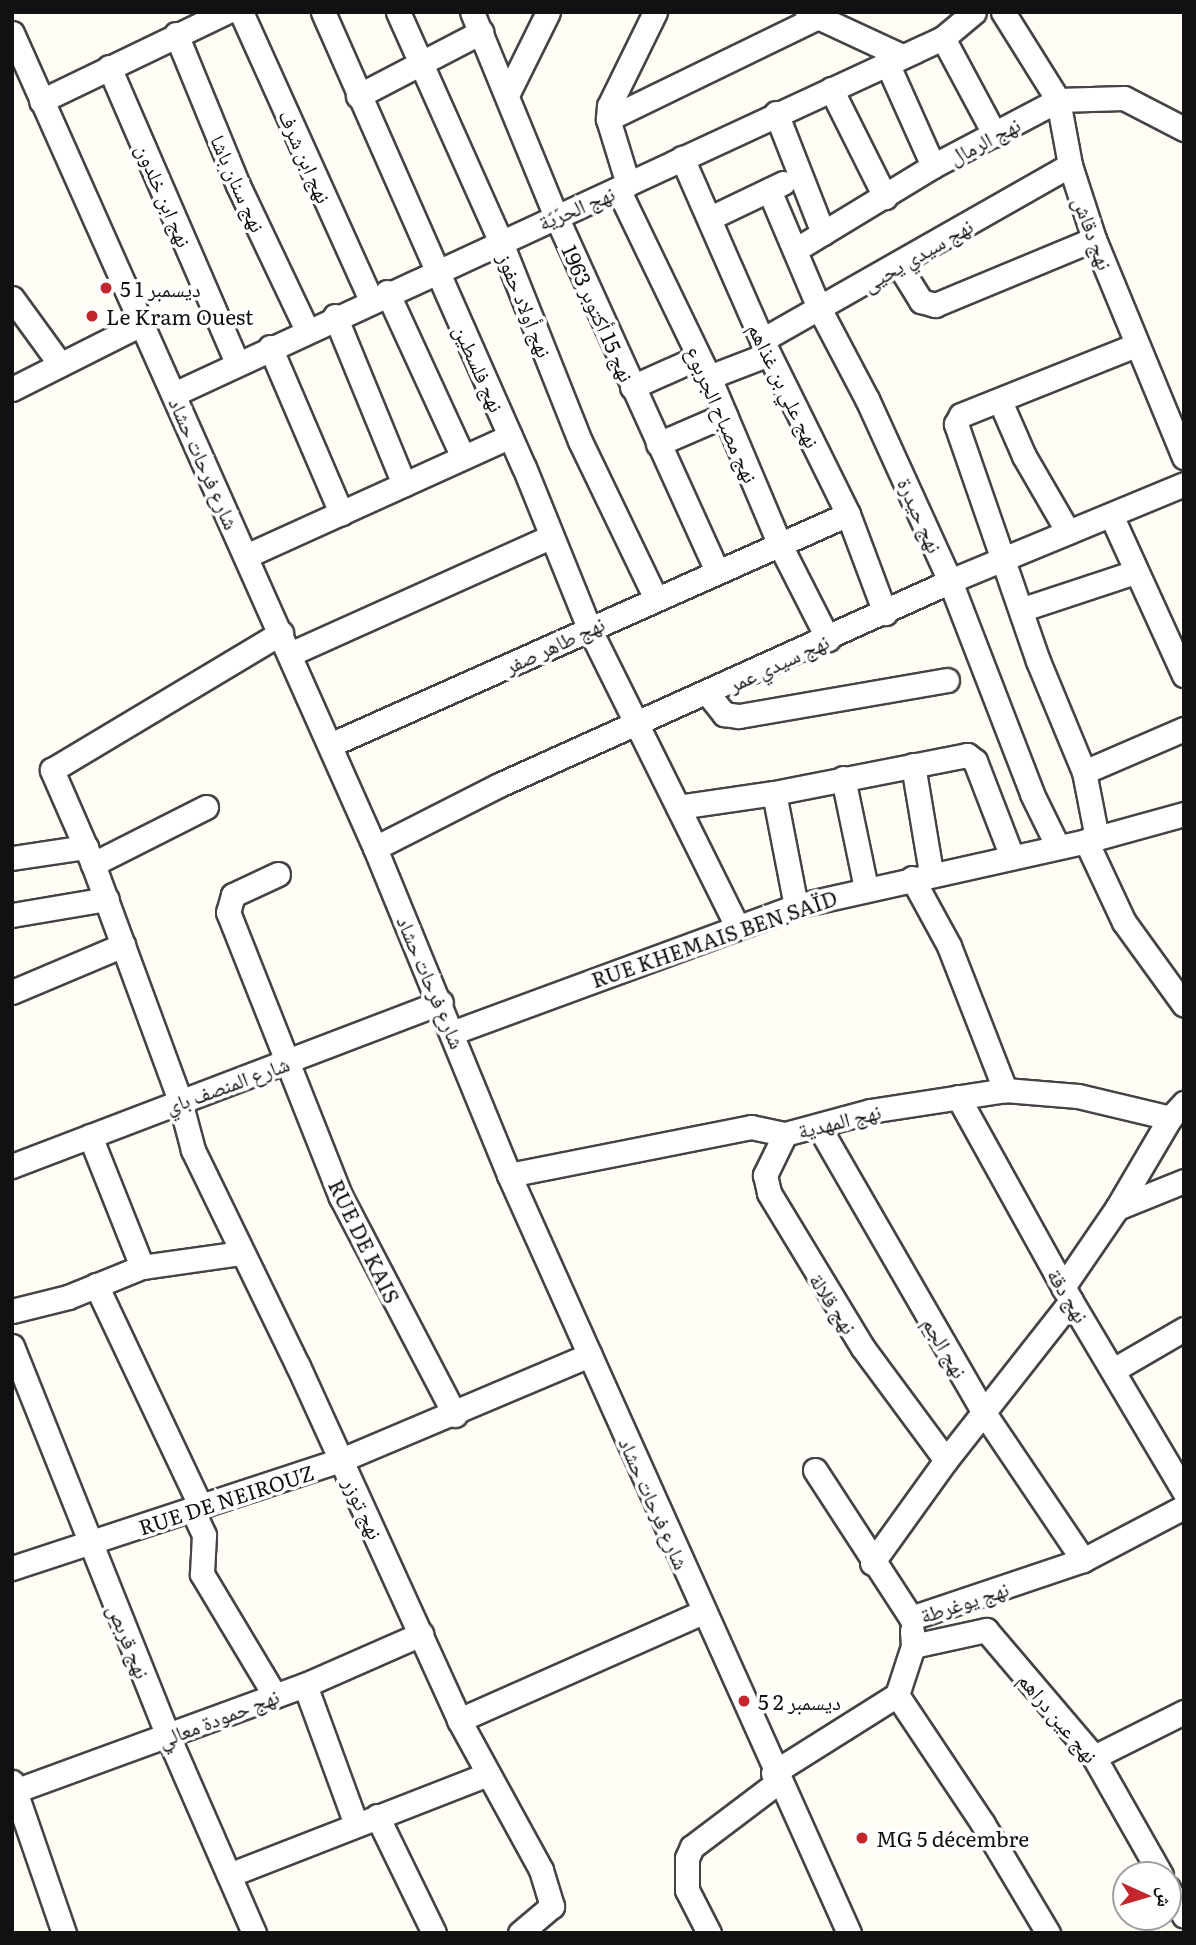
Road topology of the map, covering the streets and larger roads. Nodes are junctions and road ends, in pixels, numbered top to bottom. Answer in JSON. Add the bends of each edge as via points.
{"nodes":[{"id":1,"x":226,"y":12,"type":"edge"},
{"id":2,"x":241,"y":12,"type":"edge"},
{"id":3,"x":323,"y":12,"type":"edge"},
{"id":4,"x":398,"y":12,"type":"edge"},
{"id":5,"x":548,"y":12,"type":"edge"},
{"id":6,"x":655,"y":12,"type":"edge"},
{"id":7,"x":974,"y":12,"type":"edge"},
{"id":8,"x":1003,"y":12,"type":"edge"},
{"id":9,"x":822,"y":16,"type":"edge"},
{"id":10,"x":477,"y":22,"type":"edge"},
{"id":11,"x":12,"y":33,"type":"edge"},
{"id":12,"x":176,"y":34,"type":"junction"},
{"id":13,"x":943,"y":38,"type":"junction"},
{"id":14,"x":895,"y":60,"type":"junction"},
{"id":15,"x":422,"y":62,"type":"junction"},
{"id":16,"x":109,"y":67,"type":"junction"},
{"id":17,"x":831,"y":89,"type":"junction"},
{"id":18,"x":508,"y":93,"type":"junction"},
{"id":19,"x":358,"y":96,"type":"junction"},
{"id":20,"x":1058,"y":100,"type":"junction"},
{"id":21,"x":41,"y":101,"type":"junction"},
{"id":22,"x":776,"y":113,"type":"junction"},
{"id":23,"x":608,"y":119,"type":"junction"},
{"id":24,"x":1182,"y":133,"type":"edge"},
{"id":25,"x":995,"y":135,"type":"junction"},
{"id":26,"x":682,"y":158,"type":"junction"},
{"id":27,"x":1070,"y":165,"type":"junction"},
{"id":28,"x":933,"y":166,"type":"junction"},
{"id":29,"x":798,"y":175,"type":"junction"},
{"id":30,"x":623,"y":187,"type":"junction"},
{"id":31,"x":769,"y":190,"type":"junction"},
{"id":32,"x":885,"y":197,"type":"junction"},
{"id":33,"x":555,"y":214,"type":"junction"},
{"id":34,"x":710,"y":218,"type":"junction"},
{"id":35,"x":822,"y":233,"type":"junction"},
{"id":36,"x":1094,"y":239,"type":"junction"},
{"id":37,"x":500,"y":240,"type":"junction"},
{"id":38,"x":795,"y":250,"type":"junction"},
{"id":39,"x":898,"y":264,"type":"junction"},
{"id":40,"x":435,"y":270,"type":"junction"},
{"id":41,"x":379,"y":296,"type":"junction"},
{"id":42,"x":12,"y":298,"type":"edge"},
{"id":43,"x":820,"y":310,"type":"junction"},
{"id":44,"x":335,"y":316,"type":"junction"},
{"id":45,"x":141,"y":324,"type":"junction"},
{"id":46,"x":307,"y":330,"type":"junction"},
{"id":47,"x":1136,"y":345,"type":"junction"},
{"id":48,"x":270,"y":347,"type":"junction"},
{"id":49,"x":766,"y":347,"type":"junction"},
{"id":50,"x":237,"y":363,"type":"junction"},
{"id":51,"x":60,"y":364,"type":"junction"},
{"id":52,"x":704,"y":367,"type":"junction"},
{"id":53,"x":632,"y":387,"type":"junction"},
{"id":54,"x":12,"y":389,"type":"edge"},
{"id":55,"x":174,"y":394,"type":"junction"},
{"id":56,"x":1000,"y":401,"type":"junction"},
{"id":57,"x":725,"y":415,"type":"junction"},
{"id":58,"x":510,"y":436,"type":"junction"},
{"id":59,"x":658,"y":444,"type":"junction"},
{"id":60,"x":463,"y":457,"type":"junction"},
{"id":61,"x":1184,"y":457,"type":"edge"},
{"id":62,"x":404,"y":484,"type":"junction"},
{"id":63,"x":1184,"y":484,"type":"edge"},
{"id":64,"x":341,"y":513,"type":"junction"},
{"id":65,"x":848,"y":514,"type":"junction"},
{"id":66,"x":1111,"y":515,"type":"junction"},
{"id":67,"x":1068,"y":532,"type":"junction"},
{"id":68,"x":552,"y":536,"type":"junction"},
{"id":69,"x":779,"y":543,"type":"junction"},
{"id":70,"x":246,"y":556,"type":"junction"},
{"id":71,"x":1005,"y":559,"type":"junction"},
{"id":72,"x":718,"y":571,"type":"junction"},
{"id":73,"x":1135,"y":572,"type":"junction"},
{"id":74,"x":950,"y":581,"type":"junction"},
{"id":75,"x":655,"y":597,"type":"junction"},
{"id":76,"x":1023,"y":609,"type":"junction"},
{"id":77,"x":885,"y":613,"type":"junction"},
{"id":78,"x":589,"y":628,"type":"junction"},
{"id":79,"x":281,"y":633,"type":"junction"},
{"id":80,"x":828,"y":639,"type":"junction"},
{"id":81,"x":290,"y":654,"type":"junction"},
{"id":82,"x":1184,"y":675,"type":"edge"},
{"id":83,"x":947,"y":680,"type":"dead end"},
{"id":84,"x":708,"y":694,"type":"junction"},
{"id":85,"x":635,"y":725,"type":"junction"},
{"id":86,"x":1184,"y":729,"type":"edge"},
{"id":87,"x":330,"y":745,"type":"junction"},
{"id":88,"x":913,"y":765,"type":"junction"},
{"id":89,"x":1084,"y":772,"type":"junction"},
{"id":90,"x":843,"y":778,"type":"junction"},
{"id":91,"x":774,"y":793,"type":"junction"},
{"id":92,"x":205,"y":807,"type":"dead end"},
{"id":93,"x":678,"y":807,"type":"junction"},
{"id":94,"x":1184,"y":814,"type":"edge"},
{"id":95,"x":1092,"y":839,"type":"junction"},
{"id":96,"x":1058,"y":847,"type":"junction"},
{"id":97,"x":375,"y":848,"type":"junction"},
{"id":98,"x":90,"y":855,"type":"junction"},
{"id":99,"x":1012,"y":857,"type":"junction"},
{"id":100,"x":12,"y":858,"type":"edge"},
{"id":101,"x":278,"y":874,"type":"dead end"},
{"id":102,"x":922,"y":876,"type":"junction"},
{"id":103,"x":866,"y":888,"type":"junction"},
{"id":104,"x":107,"y":898,"type":"junction"},
{"id":105,"x":796,"y":906,"type":"junction"},
{"id":106,"x":12,"y":915,"type":"edge"},
{"id":107,"x":737,"y":926,"type":"junction"},
{"id":108,"x":123,"y":945,"type":"junction"},
{"id":109,"x":12,"y":992,"type":"edge"},
{"id":110,"x":441,"y":1002,"type":"junction"},
{"id":111,"x":1184,"y":1005,"type":"edge"},
{"id":112,"x":454,"y":1032,"type":"junction"},
{"id":113,"x":288,"y":1061,"type":"junction"},
{"id":114,"x":1005,"y":1090,"type":"junction"},
{"id":115,"x":958,"y":1097,"type":"junction"},
{"id":116,"x":180,"y":1101,"type":"junction"},
{"id":117,"x":1177,"y":1111,"type":"edge"},
{"id":118,"x":818,"y":1127,"type":"junction"},
{"id":119,"x":785,"y":1134,"type":"junction"},
{"id":120,"x":90,"y":1136,"type":"junction"},
{"id":121,"x":12,"y":1166,"type":"edge"},
{"id":122,"x":509,"y":1175,"type":"junction"},
{"id":123,"x":1184,"y":1181,"type":"edge"},
{"id":124,"x":1117,"y":1208,"type":"junction"},
{"id":125,"x":240,"y":1253,"type":"junction"},
{"id":126,"x":142,"y":1267,"type":"junction"},
{"id":127,"x":96,"y":1286,"type":"junction"},
{"id":128,"x":1067,"y":1294,"type":"junction"},
{"id":129,"x":12,"y":1311,"type":"edge"},
{"id":130,"x":1184,"y":1329,"type":"edge"},
{"id":131,"x":12,"y":1346,"type":"edge"},
{"id":132,"x":590,"y":1355,"type":"junction"},
{"id":133,"x":1115,"y":1368,"type":"junction"},
{"id":134,"x":984,"y":1413,"type":"junction"},
{"id":135,"x":455,"y":1415,"type":"junction"},
{"id":136,"x":341,"y":1460,"type":"junction"},
{"id":137,"x":946,"y":1460,"type":"junction"},
{"id":138,"x":816,"y":1470,"type":"dead end"},
{"id":139,"x":1184,"y":1490,"type":"edge"},
{"id":140,"x":196,"y":1507,"type":"junction"},
{"id":141,"x":1184,"y":1507,"type":"edge"},
{"id":142,"x":92,"y":1544,"type":"junction"},
{"id":143,"x":1083,"y":1560,"type":"junction"},
{"id":144,"x":872,"y":1563,"type":"junction"},
{"id":145,"x":12,"y":1568,"type":"edge"},
{"id":146,"x":963,"y":1603,"type":"junction"},
{"id":147,"x":703,"y":1612,"type":"junction"},
{"id":148,"x":911,"y":1618,"type":"junction"},
{"id":149,"x":986,"y":1630,"type":"junction"},
{"id":150,"x":421,"y":1634,"type":"junction"},
{"id":151,"x":913,"y":1646,"type":"junction"},
{"id":152,"x":305,"y":1685,"type":"junction"},
{"id":153,"x":897,"y":1695,"type":"junction"},
{"id":154,"x":275,"y":1696,"type":"junction"},
{"id":155,"x":1184,"y":1712,"type":"edge"},
{"id":156,"x":458,"y":1720,"type":"junction"},
{"id":157,"x":168,"y":1736,"type":"junction"},
{"id":158,"x":1094,"y":1757,"type":"junction"},
{"id":159,"x":485,"y":1775,"type":"junction"},
{"id":160,"x":775,"y":1778,"type":"junction"},
{"id":161,"x":13,"y":1788,"type":"edge"},
{"id":162,"x":366,"y":1820,"type":"junction"},
{"id":163,"x":1153,"y":1861,"type":"edge"},
{"id":164,"x":229,"y":1875,"type":"junction"},
{"id":165,"x":64,"y":1933,"type":"edge"},
{"id":166,"x":254,"y":1933,"type":"edge"},
{"id":167,"x":433,"y":1933,"type":"edge"},
{"id":168,"x":520,"y":1933,"type":"edge"},
{"id":169,"x":709,"y":1933,"type":"edge"},
{"id":170,"x":849,"y":1933,"type":"edge"},
{"id":171,"x":1048,"y":1933,"type":"edge"}],
"edges":[{"from":1,"to":12,"type":"street"},
{"from":2,"to":41,"type":"street","name":"نهج ابن شرف"},
{"from":3,"to":19,"type":"street","name":"نهج فلسطين"},
{"from":4,"to":15,"type":"street","name":"نهج أولاد حفوز"},
{"from":5,"to":18,"type":"street"},
{"from":6,"to":23,"type":"street","via":[[612,96]]},
{"from":7,"to":13,"type":"street","name":"نهج الحرّيّة"},
{"from":8,"to":20,"type":"street","name":"نهج دقاش"},
{"from":9,"to":14,"type":"street"},
{"from":9,"to":23,"type":"street"},
{"from":10,"to":15,"type":"street"},
{"from":10,"to":18,"type":"street","name":"نهج 15 أكتوبر 1963"},
{"from":11,"to":21,"type":"street","name":"شارع فرحات حشاد"},
{"from":12,"to":16,"type":"street"},
{"from":12,"to":46,"type":"street","name":"نهج سنان باشا","via":[[238,185]]},
{"from":13,"to":14,"type":"street","name":"نهج الحرّيّة"},
{"from":13,"to":25,"type":"street"},
{"from":14,"to":17,"type":"street","name":"نهج الحرّيّة"},
{"from":14,"to":28,"type":"street"},
{"from":15,"to":19,"type":"street"},
{"from":15,"to":37,"type":"street","name":"نهج أولاد حفوز"},
{"from":16,"to":21,"type":"street"},
{"from":16,"to":50,"type":"street","name":"نهج ابن خلدون"},
{"from":17,"to":22,"type":"street","name":"نهج الحرّيّة"},
{"from":17,"to":32,"type":"street"},
{"from":18,"to":33,"type":"street","name":"نهج 15 أكتوبر 1963"},
{"from":19,"to":40,"type":"street","name":"نهج فلسطين"},
{"from":20,"to":24,"type":"street","name":"نهج الرمال","via":[[1124,98]]},
{"from":20,"to":25,"type":"street","name":"نهج الرمال"},
{"from":20,"to":27,"type":"street","name":"نهج دقاش"},
{"from":21,"to":45,"type":"street","name":"شارع فرحات حشاد"},
{"from":22,"to":26,"type":"street","name":"نهج الحرّيّة"},
{"from":22,"to":29,"type":"street"},
{"from":23,"to":30,"type":"street","name":"نهج مصباح الجربوع"},
{"from":25,"to":28,"type":"street","name":"نهج الرمال"},
{"from":26,"to":30,"type":"street","name":"نهج الحرّيّة"},
{"from":26,"to":34,"type":"street","name":"نهج علي بن غذاهم"},
{"from":27,"to":36,"type":"street","name":"نهج دقاش"},
{"from":27,"to":39,"type":"street","name":"نهج سيدي يحيى"},
{"from":28,"to":32,"type":"street","name":"نهج الرمال"},
{"from":29,"to":31,"type":"street"},
{"from":29,"to":35,"type":"street"},
{"from":30,"to":33,"type":"street","name":"نهج الحرّيّة"},
{"from":30,"to":52,"type":"street","name":"نهج مصباح الجربوع"},
{"from":31,"to":34,"type":"street"},
{"from":31,"to":38,"type":"street","name":"نهج حيدرة"},
{"from":32,"to":35,"type":"street","name":"نهج الرمال"},
{"from":33,"to":37,"type":"street","name":"نهج الحرّيّة"},
{"from":33,"to":53,"type":"street","name":"نهج 15 أكتوبر 1963"},
{"from":34,"to":49,"type":"street","name":"نهج علي بن غذاهم"},
{"from":35,"to":38,"type":"street","name":"نهج الرمال"},
{"from":36,"to":39,"type":"street","via":[[928,305]]},
{"from":36,"to":47,"type":"street","name":"نهج دقاش"},
{"from":37,"to":40,"type":"street","name":"نهج الحرّيّة"},
{"from":37,"to":75,"type":"street","name":"نهج أولاد حفوز","via":[[580,442]]},
{"from":38,"to":43,"type":"street","name":"نهج حيدرة"},
{"from":39,"to":43,"type":"street","name":"نهج سيدي يحيى"},
{"from":40,"to":41,"type":"street","name":"نهج الحرّيّة"},
{"from":40,"to":58,"type":"street","name":"نهج فلسطين"},
{"from":41,"to":44,"type":"street","name":"نهج الحرّيّة"},
{"from":41,"to":60,"type":"street","name":"نهج ابن شرف"},
{"from":42,"to":51,"type":"street"},
{"from":43,"to":49,"type":"street","name":"نهج سيدي يحيى"},
{"from":43,"to":74,"type":"street","name":"نهج حيدرة","via":[[867,399]]},
{"from":44,"to":46,"type":"street","name":"نهج الحرّيّة"},
{"from":44,"to":62,"type":"street"},
{"from":45,"to":51,"type":"street"},
{"from":45,"to":55,"type":"street","name":"شارع فرحات حشاد"},
{"from":46,"to":48,"type":"street","name":"نهج الحرّيّة"},
{"from":47,"to":56,"type":"street"},
{"from":47,"to":61,"type":"street","name":"نهج دقاش"},
{"from":48,"to":50,"type":"street","name":"نهج الحرّيّة"},
{"from":48,"to":64,"type":"street"},
{"from":49,"to":52,"type":"street","name":"نهج سيدي يحيى"},
{"from":49,"to":65,"type":"street","name":"نهج علي بن غذاهم"},
{"from":50,"to":55,"type":"street","name":"نهج الحرّيّة"},
{"from":51,"to":54,"type":"street"},
{"from":52,"to":53,"type":"street","name":"نهج سيدي يحيى"},
{"from":52,"to":57,"type":"street","name":"نهج مصباح الجربوع"},
{"from":53,"to":59,"type":"street","name":"نهج 15 أكتوبر 1963"},
{"from":55,"to":70,"type":"street","name":"شارع فرحات حشاد"},
{"from":56,"to":67,"type":"street","via":[[1024,456]]},
{"from":56,"to":71,"type":"street","via":[[961,415],[956,424]]},
{"from":57,"to":59,"type":"street"},
{"from":57,"to":69,"type":"street","name":"نهج مصباح الجربوع"},
{"from":58,"to":60,"type":"street"},
{"from":58,"to":68,"type":"street","name":"نهج فلسطين"},
{"from":59,"to":72,"type":"street","name":"نهج 15 أكتوبر 1963"},
{"from":60,"to":62,"type":"street"},
{"from":62,"to":64,"type":"street"},
{"from":63,"to":66,"type":"street","name":"نهج سيدي عمر"},
{"from":64,"to":70,"type":"street"},
{"from":65,"to":69,"type":"street","name":"نهج طاهر صفر"},
{"from":65,"to":77,"type":"street","name":"نهج علي بن غذاهم"},
{"from":66,"to":67,"type":"street","name":"نهج سيدي عمر"},
{"from":66,"to":73,"type":"street"},
{"from":67,"to":71,"type":"street","name":"نهج سيدي عمر"},
{"from":68,"to":78,"type":"street","name":"نهج فلسطين"},
{"from":68,"to":81,"type":"street"},
{"from":69,"to":72,"type":"street","name":"نهج طاهر صفر"},
{"from":69,"to":80,"type":"street","name":"نهج مصباح الجربوع"},
{"from":70,"to":79,"type":"street","name":"شارع فرحات حشاد"},
{"from":71,"to":74,"type":"street","name":"نهج سيدي عمر"},
{"from":71,"to":76,"type":"street"},
{"from":72,"to":75,"type":"street","name":"نهج طاهر صفر"},
{"from":73,"to":76,"type":"street"},
{"from":73,"to":82,"type":"street"},
{"from":74,"to":77,"type":"street","name":"نهج سيدي عمر"},
{"from":74,"to":96,"type":"street","name":"نهج حيدرة","via":[[1032,794]]},
{"from":75,"to":78,"type":"street","name":"نهج طاهر صفر"},
{"from":76,"to":89,"type":"street","via":[[1038,661]]},
{"from":77,"to":80,"type":"street","name":"نهج سيدي عمر"},
{"from":78,"to":85,"type":"street","name":"نهج فلسطين"},
{"from":78,"to":87,"type":"street","name":"نهج طاهر صفر"},
{"from":79,"to":81,"type":"street","name":"شارع فرحات حشاد"},
{"from":79,"to":98,"type":"street","name":"نهج توزر","via":[[52,770]]},
{"from":80,"to":84,"type":"street","name":"نهج سيدي عمر"},
{"from":81,"to":87,"type":"street","name":"شارع فرحات حشاد"},
{"from":83,"to":84,"type":"street","via":[[739,716],[723,714]]},
{"from":84,"to":85,"type":"street","name":"نهج سيدي عمر"},
{"from":85,"to":93,"type":"street","name":"نهج فلسطين"},
{"from":85,"to":97,"type":"street","name":"نهج سيدي عمر"},
{"from":86,"to":89,"type":"street"},
{"from":87,"to":97,"type":"street","name":"شارع فرحات حشاد"},
{"from":88,"to":90,"type":"street"},
{"from":88,"to":99,"type":"street","via":[[962,755],[975,761]]},
{"from":88,"to":102,"type":"street"},
{"from":89,"to":95,"type":"street"},
{"from":90,"to":91,"type":"street"},
{"from":90,"to":103,"type":"street"},
{"from":91,"to":93,"type":"street"},
{"from":91,"to":105,"type":"street"},
{"from":92,"to":98,"type":"street"},
{"from":93,"to":107,"type":"street","name":"نهج فلسطين"},
{"from":94,"to":95,"type":"street","name":"RUE KHEMAIS BEN SAÏD"},
{"from":95,"to":96,"type":"street","name":"RUE KHEMAIS BEN SAÏD"},
{"from":95,"to":111,"type":"street","via":[[1124,922]]},
{"from":96,"to":99,"type":"street","name":"RUE KHEMAIS BEN SAÏD"},
{"from":97,"to":110,"type":"street","name":"شارع فرحات حشاد"},
{"from":98,"to":100,"type":"street"},
{"from":98,"to":104,"type":"street","name":"نهج توزر"},
{"from":99,"to":102,"type":"street","name":"RUE KHEMAIS BEN SAÏD"},
{"from":101,"to":113,"type":"street","name":"RUE DE KAIS","via":[[236,893],[227,908]]},
{"from":102,"to":103,"type":"street","name":"RUE KHEMAIS BEN SAÏD"},
{"from":102,"to":114,"type":"street"},
{"from":103,"to":105,"type":"street","name":"RUE KHEMAIS BEN SAÏD"},
{"from":104,"to":106,"type":"street"},
{"from":104,"to":108,"type":"street","name":"نهج توزر"},
{"from":105,"to":107,"type":"street","name":"RUE KHEMAIS BEN SAÏD"},
{"from":107,"to":112,"type":"street","name":"RUE KHEMAIS BEN SAÏD"},
{"from":108,"to":109,"type":"street"},
{"from":108,"to":116,"type":"street","name":"نهج توزر"},
{"from":110,"to":112,"type":"street","name":"شارع فرحات حشاد"},
{"from":110,"to":113,"type":"street","name":"شارع المنصف باي"},
{"from":112,"to":122,"type":"street","name":"شارع فرحات حشاد"},
{"from":113,"to":116,"type":"street","name":"شارع المنصف باي"},
{"from":113,"to":135,"type":"street","name":"RUE DE KAIS","via":[[341,1196]]},
{"from":114,"to":115,"type":"street","name":"نهج المهدية"},
{"from":114,"to":117,"type":"street","name":"نهج المهدية"},
{"from":115,"to":118,"type":"street","name":"نهج المهدية","via":[[870,1111]]},
{"from":115,"to":128,"type":"street","name":"نهج دقة"},
{"from":116,"to":120,"type":"street","name":"شارع المنصف باي"},
{"from":116,"to":125,"type":"street","name":"نهج توزر","via":[[193,1150]]},
{"from":117,"to":124,"type":"street"},
{"from":118,"to":119,"type":"street","name":"نهج المهدية"},
{"from":118,"to":134,"type":"street","name":"نهج الجم"},
{"from":119,"to":122,"type":"street","name":"نهج المهدية","via":[[751,1127]]},
{"from":119,"to":137,"type":"street","name":"نهج قلالة","via":[[765,1175],[769,1194],[863,1348]]},
{"from":120,"to":121,"type":"street","name":"شارع المنصف باي"},
{"from":120,"to":126,"type":"street"},
{"from":122,"to":132,"type":"street","name":"شارع فرحات حشاد"},
{"from":123,"to":124,"type":"street"},
{"from":124,"to":128,"type":"street"},
{"from":125,"to":126,"type":"street"},
{"from":125,"to":136,"type":"street","name":"نهج توزر"},
{"from":126,"to":127,"type":"street"},
{"from":127,"to":129,"type":"street"},
{"from":127,"to":140,"type":"street"},
{"from":128,"to":133,"type":"street","name":"نهج دقة"},
{"from":128,"to":134,"type":"street"},
{"from":130,"to":133,"type":"street"},
{"from":131,"to":142,"type":"street","name":"نهج قربص"},
{"from":132,"to":135,"type":"street","name":"RUE DE NEIROUZ"},
{"from":132,"to":147,"type":"street","name":"شارع فرحات حشاد"},
{"from":133,"to":139,"type":"street","name":"نهج دقة"},
{"from":134,"to":137,"type":"street"},
{"from":134,"to":143,"type":"street","name":"نهج الجم"},
{"from":135,"to":136,"type":"street","name":"RUE DE NEIROUZ"},
{"from":136,"to":140,"type":"street","name":"RUE DE NEIROUZ"},
{"from":136,"to":150,"type":"street","name":"نهج توزر"},
{"from":137,"to":144,"type":"street"},
{"from":138,"to":144,"type":"street"},
{"from":140,"to":142,"type":"street","name":"RUE DE NEIROUZ"},
{"from":140,"to":154,"type":"street","via":[[204,1535],[202,1574]]},
{"from":141,"to":143,"type":"street","name":"نهج يوغرطة"},
{"from":142,"to":145,"type":"street","name":"RUE DE NEIROUZ"},
{"from":142,"to":157,"type":"street","name":"نهج قربص"},
{"from":143,"to":146,"type":"street","name":"نهج يوغرطة"},
{"from":144,"to":148,"type":"street"},
{"from":146,"to":148,"type":"street","name":"نهج يوغرطة"},
{"from":146,"to":149,"type":"street","name":"نهج عين دراهم"},
{"from":147,"to":156,"type":"street"},
{"from":147,"to":160,"type":"street","name":"شارع فرحات حشاد"},
{"from":148,"to":151,"type":"street","name":"نهج يوغرطة"},
{"from":149,"to":151,"type":"street"},
{"from":149,"to":158,"type":"street","name":"نهج عين دراهم"},
{"from":150,"to":152,"type":"street","name":"نهج حمودة معالي"},
{"from":150,"to":156,"type":"street","name":"نهج توزر"},
{"from":151,"to":153,"type":"street","name":"نهج يوغرطة"},
{"from":152,"to":154,"type":"street","name":"نهج حمودة معالي"},
{"from":152,"to":162,"type":"street"},
{"from":153,"to":160,"type":"street"},
{"from":153,"to":171,"type":"street","via":[[983,1824]]},
{"from":154,"to":157,"type":"street","name":"نهج حمودة معالي"},
{"from":155,"to":158,"type":"street"},
{"from":156,"to":159,"type":"street","name":"نهج توزر"},
{"from":157,"to":161,"type":"street","name":"نهج حمودة معالي"},
{"from":157,"to":164,"type":"street","name":"نهج قربص"},
{"from":158,"to":163,"type":"street","name":"نهج عين دراهم"},
{"from":159,"to":162,"type":"street"},
{"from":159,"to":168,"type":"street","name":"نهج توزر","via":[[541,1870],[553,1900],[549,1912]]},
{"from":160,"to":169,"type":"street","via":[[692,1847],[685,1873],[687,1891]]},
{"from":160,"to":170,"type":"street","name":"شارع فرحات حشاد"},
{"from":161,"to":165,"type":"street"},
{"from":162,"to":164,"type":"street"},
{"from":162,"to":167,"type":"street"},
{"from":164,"to":166,"type":"street","name":"نهج قربص"}]}
